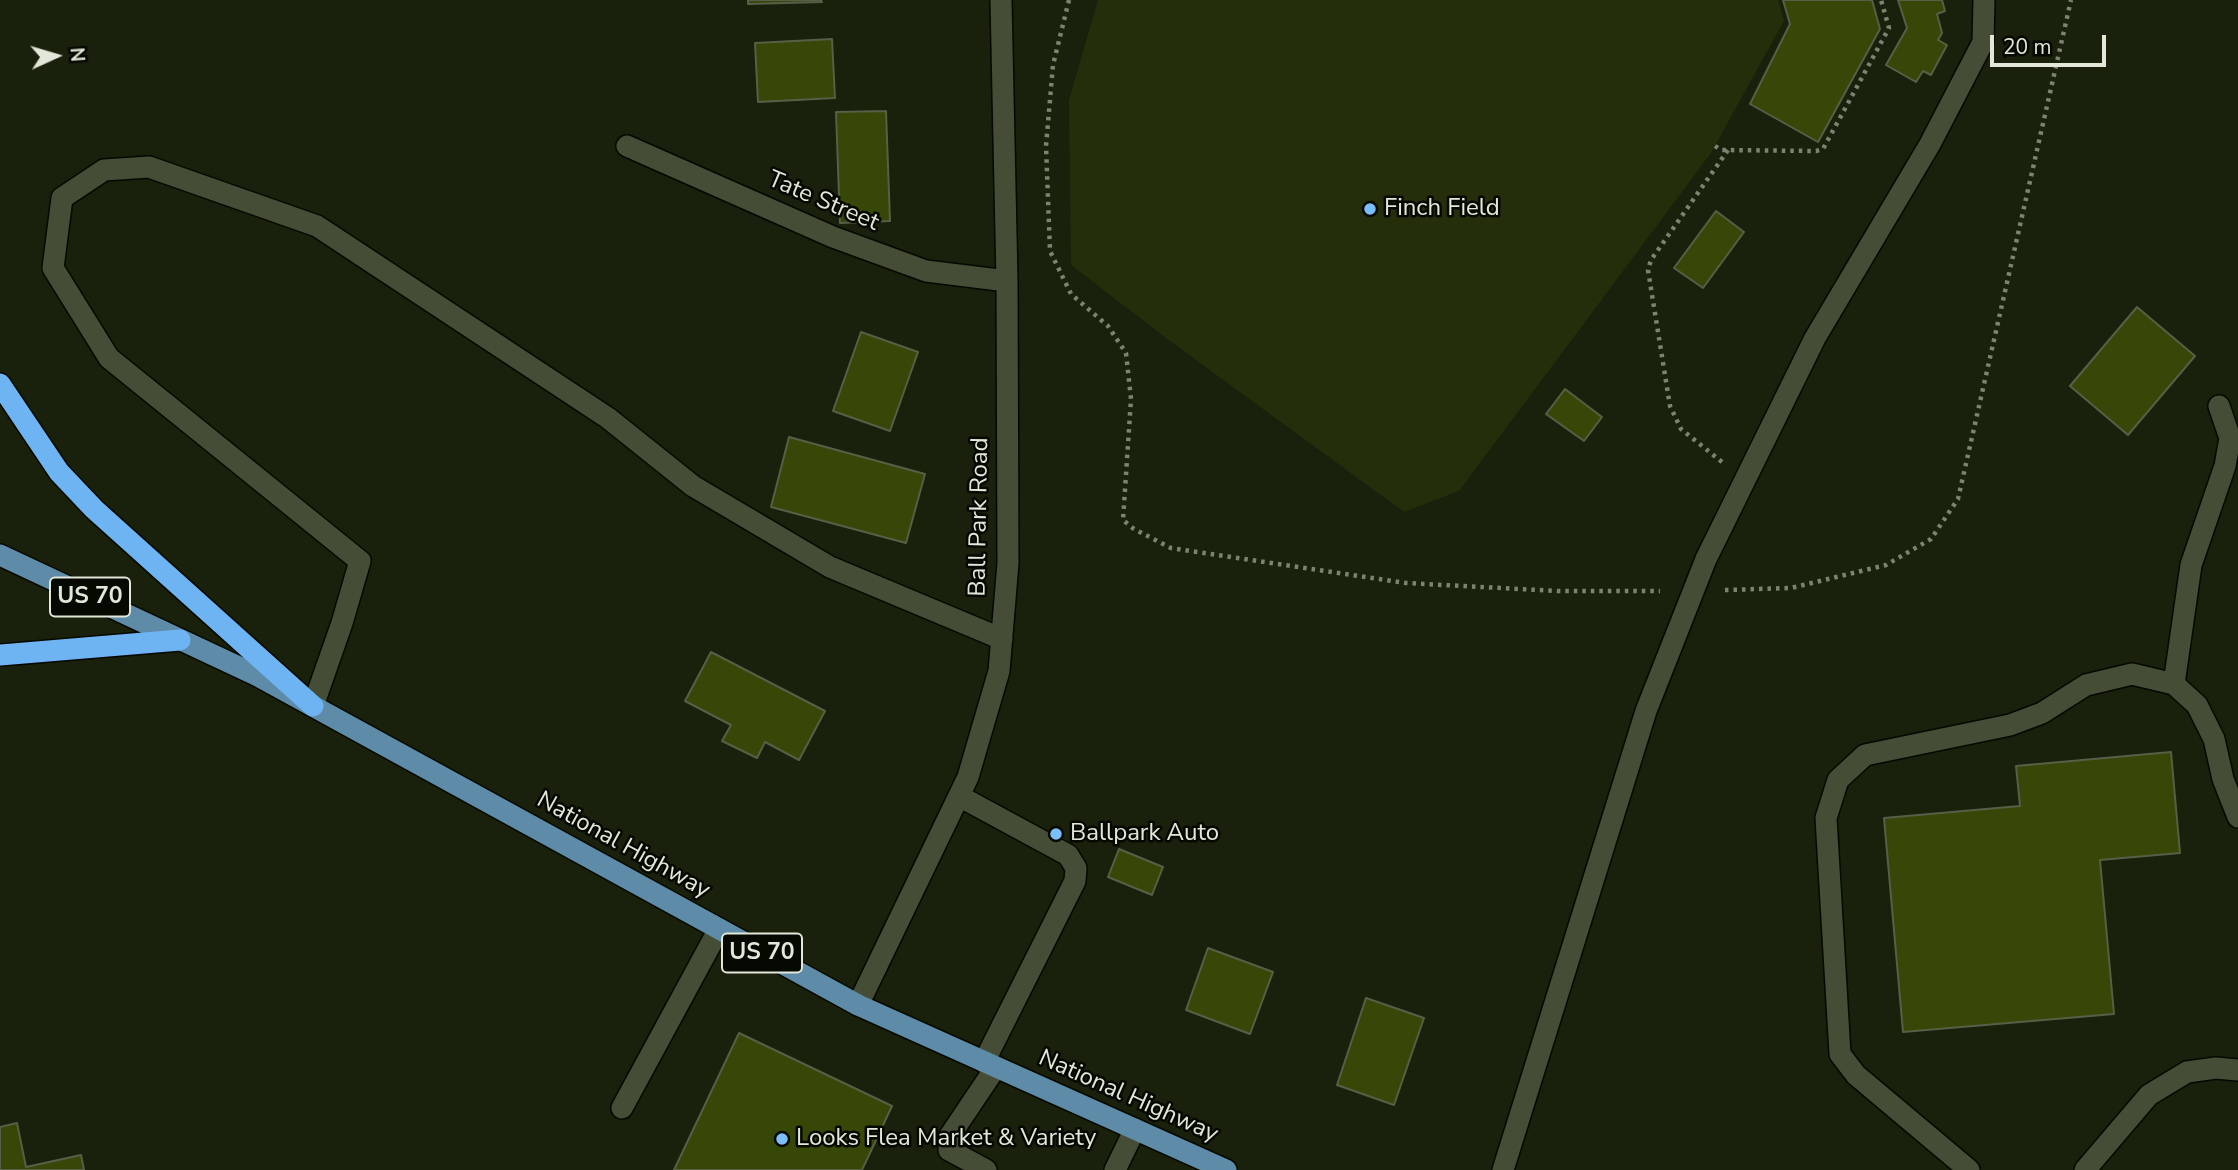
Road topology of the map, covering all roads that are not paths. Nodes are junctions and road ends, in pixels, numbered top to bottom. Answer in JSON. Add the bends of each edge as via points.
{"nodes":[{"id":1,"x":1001,"y":0,"type":"edge"},
{"id":2,"x":1984,"y":0,"type":"edge"},
{"id":3,"x":627,"y":146,"type":"dead end"},
{"id":4,"x":1007,"y":281,"type":"junction"},
{"id":5,"x":0,"y":384,"type":"edge"},
{"id":6,"x":2219,"y":406,"type":"dead end"},
{"id":7,"x":0,"y":555,"type":"edge"},
{"id":8,"x":1002,"y":639,"type":"junction"},
{"id":9,"x":180,"y":640,"type":"junction"},
{"id":10,"x":0,"y":654,"type":"edge"},
{"id":11,"x":2174,"y":684,"type":"junction"},
{"id":12,"x":313,"y":706,"type":"junction"},
{"id":13,"x":959,"y":796,"type":"junction"},
{"id":14,"x":2238,"y":817,"type":"edge"},
{"id":15,"x":719,"y":929,"type":"junction"},
{"id":16,"x":858,"y":1005,"type":"junction"},
{"id":17,"x":990,"y":1064,"type":"junction"},
{"id":18,"x":2238,"y":1070,"type":"edge"},
{"id":19,"x":622,"y":1108,"type":"dead end"},
{"id":20,"x":1135,"y":1129,"type":"junction"},
{"id":21,"x":986,"y":1170,"type":"edge"},
{"id":22,"x":1115,"y":1170,"type":"edge"},
{"id":23,"x":1226,"y":1170,"type":"edge"},
{"id":24,"x":1503,"y":1170,"type":"edge"},
{"id":25,"x":1969,"y":1170,"type":"edge"},
{"id":26,"x":2085,"y":1170,"type":"edge"}],
"edges":[{"from":1,"to":4,"type":"street","name":"Ball Park Road"},
{"from":2,"to":24,"type":"street","via":[[1983,42],[1930,144],[1815,338],[1706,559],[1646,711]]},
{"from":3,"to":4,"type":"street","name":"Tate Street","via":[[834,237],[926,271]]},
{"from":4,"to":8,"type":"street","name":"Ball Park Road","via":[[1008,563]]},
{"from":5,"to":12,"type":"highway","via":[[59,472],[94,509]]},
{"from":6,"to":11,"type":"street","via":[[2230,438],[2192,565]]},
{"from":7,"to":9,"type":"main road","name":"National Highway","number":"US 70"},
{"from":8,"to":12,"type":"street","via":[[830,567],[693,486],[608,418],[317,226],[149,167],[104,170],[62,198],[53,268],[108,358],[360,561]]},
{"from":8,"to":13,"type":"street","name":"Ball Park Road","via":[[999,671]]},
{"from":9,"to":10,"type":"highway"},
{"from":9,"to":12,"type":"main road","name":"National Highway","number":"US 70"},
{"from":11,"to":14,"type":"street","via":[[2197,705],[2214,739],[2222,779]]},
{"from":11,"to":25,"type":"street","via":[[2132,674],[2086,685],[2042,713],[2010,725],[1865,755],[1838,780],[1826,818],[1840,1054],[1856,1075]]},
{"from":12,"to":15,"type":"main road","name":"National Highway","number":"US 70"},
{"from":13,"to":16,"type":"street","name":"Ball Park Road"},
{"from":13,"to":17,"type":"street","via":[[1068,855],[1076,868],[1075,881]]},
{"from":15,"to":16,"type":"main road","name":"National Highway","number":"US 70"},
{"from":15,"to":19,"type":"street"},
{"from":16,"to":17,"type":"main road","name":"National Highway","number":"US 70"},
{"from":17,"to":20,"type":"main road","name":"National Highway","number":"US 70"},
{"from":17,"to":21,"type":"street","via":[[949,1137],[949,1150]]},
{"from":18,"to":26,"type":"street","via":[[2187,1072],[2149,1095]]},
{"from":20,"to":22,"type":"street"},
{"from":20,"to":23,"type":"main road","name":"National Highway","number":"US 70"}]}
